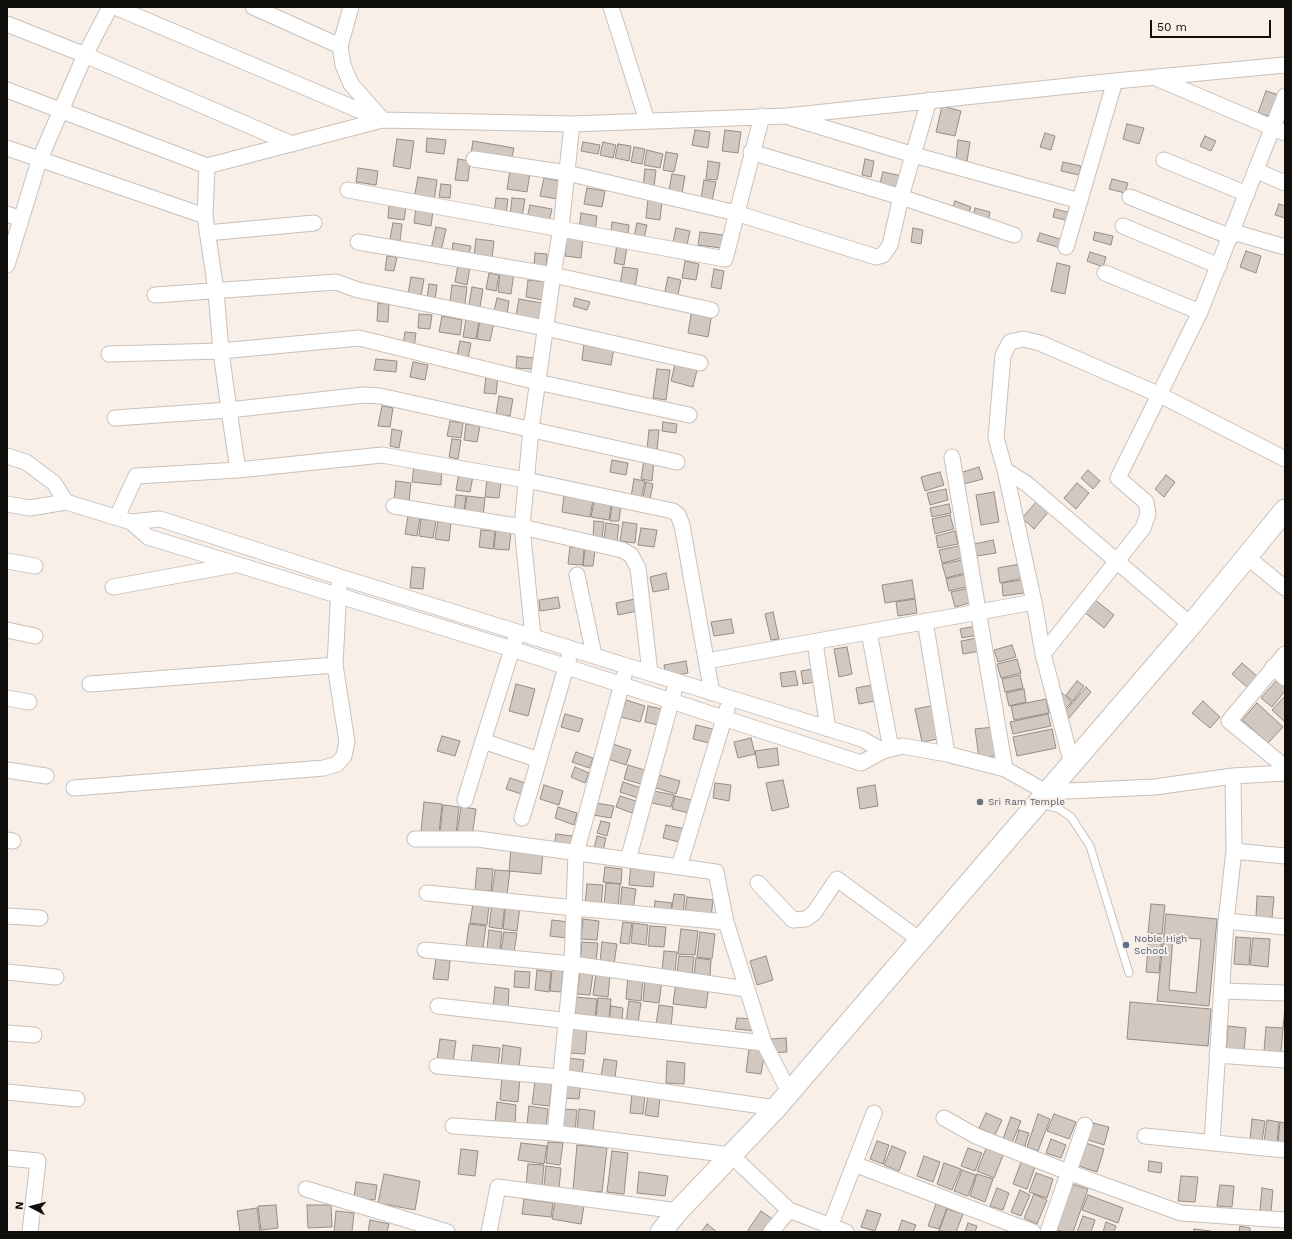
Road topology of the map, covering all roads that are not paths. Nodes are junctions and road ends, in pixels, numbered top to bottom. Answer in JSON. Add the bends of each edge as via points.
{"nodes":[{"id":1,"x":110,"y":7,"type":"edge"},
{"id":2,"x":115,"y":7,"type":"edge"},
{"id":3,"x":253,"y":7,"type":"edge"},
{"id":4,"x":351,"y":7,"type":"edge"},
{"id":5,"x":611,"y":7,"type":"edge"},
{"id":6,"x":7,"y":24,"type":"edge"},
{"id":7,"x":340,"y":46,"type":"junction"},
{"id":8,"x":85,"y":55,"type":"junction"},
{"id":9,"x":1285,"y":65,"type":"edge"},
{"id":10,"x":1153,"y":77,"type":"junction"},
{"id":11,"x":1115,"y":80,"type":"junction"},
{"id":12,"x":7,"y":90,"type":"edge"},
{"id":13,"x":1285,"y":96,"type":"edge"},
{"id":14,"x":930,"y":100,"type":"junction"},
{"id":15,"x":59,"y":111,"type":"junction"},
{"id":16,"x":762,"y":116,"type":"junction"},
{"id":17,"x":787,"y":116,"type":"junction"},
{"id":18,"x":382,"y":120,"type":"junction"},
{"id":19,"x":647,"y":121,"type":"junction"},
{"id":20,"x":572,"y":124,"type":"junction"},
{"id":21,"x":1279,"y":130,"type":"edge"},
{"id":22,"x":292,"y":144,"type":"junction"},
{"id":23,"x":7,"y":148,"type":"edge"},
{"id":24,"x":752,"y":152,"type":"junction"},
{"id":25,"x":914,"y":155,"type":"junction"},
{"id":26,"x":474,"y":159,"type":"dead end"},
{"id":27,"x":39,"y":160,"type":"junction"},
{"id":28,"x":1164,"y":160,"type":"dead end"},
{"id":29,"x":207,"y":166,"type":"junction"},
{"id":30,"x":1257,"y":171,"type":"junction"},
{"id":31,"x":567,"y":173,"type":"junction"},
{"id":32,"x":1285,"y":183,"type":"edge"},
{"id":33,"x":348,"y":190,"type":"dead end"},
{"id":34,"x":1247,"y":194,"type":"junction"},
{"id":35,"x":901,"y":197,"type":"junction"},
{"id":36,"x":1130,"y":197,"type":"dead end"},
{"id":37,"x":1080,"y":201,"type":"junction"},
{"id":38,"x":736,"y":213,"type":"junction"},
{"id":39,"x":7,"y":214,"type":"edge"},
{"id":40,"x":205,"y":216,"type":"junction"},
{"id":41,"x":21,"y":219,"type":"junction"},
{"id":42,"x":314,"y":223,"type":"dead end"},
{"id":43,"x":1123,"y":226,"type":"dead end"},
{"id":44,"x":561,"y":228,"type":"junction"},
{"id":45,"x":207,"y":233,"type":"junction"},
{"id":46,"x":1014,"y":235,"type":"dead end"},
{"id":47,"x":1232,"y":235,"type":"junction"},
{"id":48,"x":358,"y":242,"type":"dead end"},
{"id":49,"x":1066,"y":247,"type":"dead end"},
{"id":50,"x":1285,"y":247,"type":"edge"},
{"id":51,"x":7,"y":265,"type":"edge"},
{"id":52,"x":1219,"y":266,"type":"junction"},
{"id":53,"x":1105,"y":273,"type":"dead end"},
{"id":54,"x":552,"y":275,"type":"junction"},
{"id":55,"x":216,"y":290,"type":"junction"},
{"id":56,"x":155,"y":295,"type":"dead end"},
{"id":57,"x":711,"y":310,"type":"dead end"},
{"id":58,"x":1200,"y":312,"type":"junction"},
{"id":59,"x":545,"y":328,"type":"junction"},
{"id":60,"x":221,"y":351,"type":"junction"},
{"id":61,"x":109,"y":354,"type":"dead end"},
{"id":62,"x":700,"y":364,"type":"dead end"},
{"id":63,"x":537,"y":382,"type":"junction"},
{"id":64,"x":1160,"y":396,"type":"junction"},
{"id":65,"x":230,"y":410,"type":"junction"},
{"id":66,"x":689,"y":415,"type":"dead end"},
{"id":67,"x":115,"y":418,"type":"dead end"},
{"id":68,"x":531,"y":429,"type":"junction"},
{"id":69,"x":7,"y":456,"type":"edge"},
{"id":70,"x":952,"y":458,"type":"dead end"},
{"id":71,"x":1285,"y":459,"type":"edge"},
{"id":72,"x":677,"y":462,"type":"dead end"},
{"id":73,"x":238,"y":470,"type":"junction"},
{"id":74,"x":1005,"y":470,"type":"junction"},
{"id":75,"x":526,"y":480,"type":"junction"},
{"id":76,"x":66,"y":502,"type":"junction"},
{"id":77,"x":7,"y":504,"type":"edge"},
{"id":78,"x":394,"y":506,"type":"dead end"},
{"id":79,"x":1285,"y":510,"type":"edge"},
{"id":80,"x":124,"y":520,"type":"junction"},
{"id":81,"x":522,"y":527,"type":"junction"},
{"id":82,"x":274,"y":556,"type":"junction"},
{"id":83,"x":1247,"y":557,"type":"junction"},
{"id":84,"x":1116,"y":559,"type":"junction"},
{"id":85,"x":7,"y":561,"type":"edge"},
{"id":86,"x":237,"y":565,"type":"junction"},
{"id":87,"x":35,"y":566,"type":"dead end"},
{"id":88,"x":577,"y":575,"type":"dead end"},
{"id":89,"x":340,"y":577,"type":"junction"},
{"id":90,"x":113,"y":587,"type":"dead end"},
{"id":91,"x":1285,"y":588,"type":"edge"},
{"id":92,"x":339,"y":595,"type":"junction"},
{"id":93,"x":1034,"y":602,"type":"junction"},
{"id":94,"x":979,"y":611,"type":"junction"},
{"id":95,"x":925,"y":621,"type":"junction"},
{"id":96,"x":1191,"y":625,"type":"junction"},
{"id":97,"x":7,"y":630,"type":"edge"},
{"id":98,"x":518,"y":631,"type":"junction"},
{"id":99,"x":869,"y":632,"type":"junction"},
{"id":100,"x":35,"y":636,"type":"dead end"},
{"id":101,"x":533,"y":636,"type":"junction"},
{"id":102,"x":815,"y":642,"type":"junction"},
{"id":103,"x":512,"y":649,"type":"junction"},
{"id":104,"x":572,"y":649,"type":"junction"},
{"id":105,"x":1043,"y":654,"type":"junction"},
{"id":106,"x":1285,"y":654,"type":"edge"},
{"id":107,"x":594,"y":655,"type":"junction"},
{"id":108,"x":707,"y":661,"type":"junction"},
{"id":109,"x":336,"y":665,"type":"junction"},
{"id":110,"x":566,"y":666,"type":"junction"},
{"id":111,"x":627,"y":666,"type":"junction"},
{"id":112,"x":1273,"y":667,"type":"junction"},
{"id":113,"x":650,"y":673,"type":"junction"},
{"id":114,"x":1285,"y":678,"type":"edge"},
{"id":115,"x":677,"y":682,"type":"junction"},
{"id":116,"x":90,"y":684,"type":"dead end"},
{"id":117,"x":622,"y":684,"type":"junction"},
{"id":118,"x":712,"y":693,"type":"junction"},
{"id":119,"x":7,"y":698,"type":"edge"},
{"id":120,"x":730,"y":698,"type":"junction"},
{"id":121,"x":671,"y":701,"type":"junction"},
{"id":122,"x":29,"y":702,"type":"dead end"},
{"id":123,"x":724,"y":719,"type":"junction"},
{"id":124,"x":828,"y":729,"type":"junction"},
{"id":125,"x":483,"y":741,"type":"junction"},
{"id":126,"x":887,"y":750,"type":"junction"},
{"id":127,"x":947,"y":754,"type":"junction"},
{"id":128,"x":539,"y":760,"type":"junction"},
{"id":129,"x":1072,"y":764,"type":"junction"},
{"id":130,"x":1285,"y":767,"type":"edge"},
{"id":131,"x":1005,"y":769,"type":"junction"},
{"id":132,"x":7,"y":770,"type":"edge"},
{"id":133,"x":1285,"y":773,"type":"edge"},
{"id":134,"x":46,"y":776,"type":"dead end"},
{"id":135,"x":1233,"y":776,"type":"junction"},
{"id":136,"x":74,"y":788,"type":"dead end"},
{"id":137,"x":1042,"y":797,"type":"junction"},
{"id":138,"x":465,"y":800,"type":"dead end"},
{"id":139,"x":522,"y":818,"type":"dead end"},
{"id":140,"x":415,"y":839,"type":"dead end"},
{"id":141,"x":1234,"y":851,"type":"junction"},
{"id":142,"x":576,"y":853,"type":"junction"},
{"id":143,"x":1285,"y":856,"type":"edge"},
{"id":144,"x":628,"y":860,"type":"junction"},
{"id":145,"x":679,"y":867,"type":"junction"},
{"id":146,"x":758,"y":883,"type":"dead end"},
{"id":147,"x":427,"y":893,"type":"dead end"},
{"id":148,"x":574,"y":908,"type":"junction"},
{"id":149,"x":7,"y":916,"type":"edge"},
{"id":150,"x":40,"y":918,"type":"dead end"},
{"id":151,"x":1226,"y":921,"type":"junction"},
{"id":152,"x":726,"y":922,"type":"junction"},
{"id":153,"x":1285,"y":927,"type":"edge"},
{"id":154,"x":920,"y":940,"type":"junction"},
{"id":155,"x":425,"y":950,"type":"dead end"},
{"id":156,"x":572,"y":964,"type":"junction"},
{"id":157,"x":7,"y":972,"type":"edge"},
{"id":158,"x":1128,"y":973,"type":"dead end"},
{"id":159,"x":56,"y":977,"type":"dead end"},
{"id":160,"x":747,"y":989,"type":"junction"},
{"id":161,"x":1222,"y":991,"type":"junction"},
{"id":162,"x":1285,"y":993,"type":"edge"},
{"id":163,"x":438,"y":1006,"type":"dead end"},
{"id":164,"x":566,"y":1020,"type":"junction"},
{"id":165,"x":7,"y":1033,"type":"edge"},
{"id":166,"x":34,"y":1035,"type":"dead end"},
{"id":167,"x":764,"y":1042,"type":"junction"},
{"id":168,"x":1217,"y":1055,"type":"junction"},
{"id":169,"x":1285,"y":1060,"type":"edge"},
{"id":170,"x":437,"y":1066,"type":"dead end"},
{"id":171,"x":560,"y":1077,"type":"junction"},
{"id":172,"x":7,"y":1092,"type":"edge"},
{"id":173,"x":77,"y":1099,"type":"dead end"},
{"id":174,"x":783,"y":1100,"type":"junction"},
{"id":175,"x":874,"y":1113,"type":"dead end"},
{"id":176,"x":944,"y":1118,"type":"dead end"},
{"id":177,"x":1085,"y":1125,"type":"dead end"},
{"id":178,"x":453,"y":1126,"type":"dead end"},
{"id":179,"x":555,"y":1133,"type":"junction"},
{"id":180,"x":1145,"y":1136,"type":"dead end"},
{"id":181,"x":1212,"y":1143,"type":"junction"},
{"id":182,"x":1285,"y":1150,"type":"edge"},
{"id":183,"x":731,"y":1155,"type":"junction"},
{"id":184,"x":7,"y":1158,"type":"edge"},
{"id":185,"x":854,"y":1164,"type":"junction"},
{"id":186,"x":1068,"y":1172,"type":"junction"},
{"id":187,"x":306,"y":1189,"type":"dead end"},
{"id":188,"x":789,"y":1210,"type":"junction"},
{"id":189,"x":678,"y":1211,"type":"junction"},
{"id":190,"x":1285,"y":1220,"type":"edge"},
{"id":191,"x":829,"y":1229,"type":"edge"},
{"id":192,"x":30,"y":1232,"type":"edge"},
{"id":193,"x":447,"y":1232,"type":"edge"},
{"id":194,"x":489,"y":1232,"type":"edge"},
{"id":195,"x":661,"y":1232,"type":"edge"},
{"id":196,"x":771,"y":1232,"type":"edge"},
{"id":197,"x":846,"y":1232,"type":"edge"},
{"id":198,"x":1033,"y":1232,"type":"edge"},
{"id":199,"x":1048,"y":1232,"type":"edge"}],
"edges":[{"from":1,"to":8,"type":"street"},
{"from":2,"to":18,"type":"street"},
{"from":3,"to":7,"type":"street"},
{"from":4,"to":7,"type":"street"},
{"from":5,"to":19,"type":"street"},
{"from":6,"to":8,"type":"street"},
{"from":7,"to":18,"type":"street","via":[[343,65],[351,84]]},
{"from":8,"to":15,"type":"street"},
{"from":8,"to":22,"type":"street"},
{"from":9,"to":10,"type":"street"},
{"from":10,"to":11,"type":"street"},
{"from":10,"to":21,"type":"street"},
{"from":11,"to":14,"type":"street"},
{"from":11,"to":37,"type":"street"},
{"from":12,"to":15,"type":"street"},
{"from":13,"to":21,"type":"street"},
{"from":14,"to":17,"type":"street"},
{"from":14,"to":25,"type":"street"},
{"from":15,"to":27,"type":"street"},
{"from":15,"to":29,"type":"street"},
{"from":16,"to":17,"type":"street"},
{"from":16,"to":19,"type":"street"},
{"from":16,"to":24,"type":"street"},
{"from":17,"to":25,"type":"street"},
{"from":18,"to":20,"type":"street"},
{"from":18,"to":22,"type":"street"},
{"from":19,"to":20,"type":"street"},
{"from":20,"to":31,"type":"street"},
{"from":21,"to":30,"type":"street"},
{"from":22,"to":29,"type":"street"},
{"from":23,"to":27,"type":"street"},
{"from":24,"to":35,"type":"street"},
{"from":24,"to":38,"type":"street"},
{"from":25,"to":35,"type":"street"},
{"from":25,"to":37,"type":"street"},
{"from":26,"to":31,"type":"street"},
{"from":27,"to":40,"type":"street"},
{"from":27,"to":41,"type":"street"},
{"from":28,"to":34,"type":"street"},
{"from":29,"to":40,"type":"street"},
{"from":30,"to":32,"type":"street"},
{"from":30,"to":34,"type":"street"},
{"from":31,"to":38,"type":"street"},
{"from":31,"to":44,"type":"street"},
{"from":33,"to":44,"type":"street"},
{"from":34,"to":47,"type":"street"},
{"from":35,"to":38,"type":"street","via":[[888,250],[876,257]]},
{"from":35,"to":46,"type":"street"},
{"from":36,"to":47,"type":"street"},
{"from":37,"to":49,"type":"street"},
{"from":38,"to":44,"type":"street","via":[[725,259]]},
{"from":39,"to":41,"type":"street"},
{"from":40,"to":45,"type":"street"},
{"from":41,"to":51,"type":"street"},
{"from":42,"to":45,"type":"street"},
{"from":43,"to":52,"type":"street"},
{"from":44,"to":54,"type":"street"},
{"from":45,"to":55,"type":"street"},
{"from":47,"to":50,"type":"street"},
{"from":47,"to":52,"type":"street"},
{"from":48,"to":54,"type":"street"},
{"from":52,"to":58,"type":"street"},
{"from":53,"to":58,"type":"street"},
{"from":54,"to":57,"type":"street"},
{"from":54,"to":59,"type":"street"},
{"from":55,"to":56,"type":"street"},
{"from":55,"to":59,"type":"street","via":[[336,282],[358,290]]},
{"from":55,"to":60,"type":"street"},
{"from":58,"to":64,"type":"street"},
{"from":59,"to":62,"type":"street"},
{"from":59,"to":63,"type":"street"},
{"from":60,"to":61,"type":"street"},
{"from":60,"to":63,"type":"street","via":[[359,338]]},
{"from":60,"to":65,"type":"street"},
{"from":63,"to":66,"type":"street"},
{"from":63,"to":68,"type":"street"},
{"from":64,"to":71,"type":"street"},
{"from":64,"to":74,"type":"street","via":[[1040,343],[1023,339],[1010,342],[1003,355],[996,438]]},
{"from":64,"to":84,"type":"street","via":[[1118,478],[1146,502],[1148,514],[1143,528]]},
{"from":65,"to":67,"type":"street"},
{"from":65,"to":68,"type":"street","via":[[364,395],[380,396]]},
{"from":65,"to":73,"type":"street"},
{"from":68,"to":72,"type":"street"},
{"from":68,"to":75,"type":"street"},
{"from":69,"to":76,"type":"street","via":[[26,462],[54,483]]},
{"from":70,"to":94,"type":"street"},
{"from":73,"to":75,"type":"street","via":[[382,455]]},
{"from":73,"to":80,"type":"street","via":[[136,476]]},
{"from":74,"to":84,"type":"street","via":[[1027,484]]},
{"from":74,"to":93,"type":"street"},
{"from":75,"to":81,"type":"street"},
{"from":75,"to":108,"type":"street","via":[[673,511],[678,515]]},
{"from":76,"to":77,"type":"street","via":[[30,508]]},
{"from":76,"to":80,"type":"street"},
{"from":78,"to":81,"type":"street"},
{"from":79,"to":83,"type":"street"},
{"from":80,"to":82,"type":"street","via":[[160,519]]},
{"from":80,"to":86,"type":"street","via":[[148,537]]},
{"from":81,"to":101,"type":"street"},
{"from":81,"to":113,"type":"street","via":[[622,550],[631,555],[638,568]]},
{"from":82,"to":86,"type":"street"},
{"from":82,"to":89,"type":"street"},
{"from":83,"to":91,"type":"street"},
{"from":83,"to":96,"type":"street"},
{"from":84,"to":96,"type":"street"},
{"from":84,"to":105,"type":"street"},
{"from":85,"to":87,"type":"street"},
{"from":86,"to":90,"type":"street"},
{"from":86,"to":92,"type":"street"},
{"from":88,"to":107,"type":"street"},
{"from":89,"to":92,"type":"street"},
{"from":89,"to":98,"type":"street"},
{"from":92,"to":103,"type":"street"},
{"from":92,"to":109,"type":"street"},
{"from":93,"to":94,"type":"street"},
{"from":93,"to":105,"type":"street"},
{"from":94,"to":95,"type":"street"},
{"from":94,"to":131,"type":"street"},
{"from":95,"to":99,"type":"street"},
{"from":95,"to":127,"type":"street"},
{"from":96,"to":129,"type":"street"},
{"from":97,"to":100,"type":"street"},
{"from":98,"to":101,"type":"street"},
{"from":98,"to":103,"type":"street"},
{"from":99,"to":102,"type":"street"},
{"from":99,"to":126,"type":"street"},
{"from":101,"to":104,"type":"street"},
{"from":102,"to":108,"type":"street"},
{"from":102,"to":124,"type":"street"},
{"from":103,"to":110,"type":"street"},
{"from":103,"to":125,"type":"street"},
{"from":104,"to":107,"type":"street"},
{"from":104,"to":110,"type":"street"},
{"from":105,"to":129,"type":"street"},
{"from":106,"to":112,"type":"street"},
{"from":107,"to":111,"type":"street"},
{"from":108,"to":118,"type":"street"},
{"from":109,"to":116,"type":"street"},
{"from":109,"to":136,"type":"street","via":[[347,742],[344,756],[337,764],[324,768]]},
{"from":110,"to":117,"type":"street"},
{"from":110,"to":128,"type":"street"},
{"from":111,"to":113,"type":"street"},
{"from":111,"to":117,"type":"street"},
{"from":112,"to":114,"type":"street"},
{"from":112,"to":130,"type":"street","via":[[1228,721]]},
{"from":113,"to":115,"type":"street"},
{"from":115,"to":118,"type":"street"},
{"from":115,"to":121,"type":"street"},
{"from":117,"to":121,"type":"street"},
{"from":117,"to":142,"type":"street"},
{"from":118,"to":120,"type":"street"},
{"from":119,"to":122,"type":"street"},
{"from":120,"to":123,"type":"street"},
{"from":120,"to":124,"type":"street"},
{"from":121,"to":123,"type":"street"},
{"from":121,"to":144,"type":"street"},
{"from":123,"to":126,"type":"street","via":[[862,762]]},
{"from":123,"to":145,"type":"street"},
{"from":124,"to":126,"type":"street"},
{"from":125,"to":128,"type":"street"},
{"from":125,"to":138,"type":"street"},
{"from":126,"to":127,"type":"street","via":[[902,746]]},
{"from":127,"to":131,"type":"street"},
{"from":128,"to":139,"type":"street"},
{"from":129,"to":137,"type":"street"},
{"from":131,"to":137,"type":"street"},
{"from":132,"to":134,"type":"street"},
{"from":133,"to":135,"type":"street"},
{"from":135,"to":137,"type":"street","via":[[1155,787]]},
{"from":135,"to":141,"type":"street"},
{"from":137,"to":154,"type":"street"},
{"from":137,"to":158,"type":"lane","via":[[1071,817],[1090,846]]},
{"from":140,"to":142,"type":"street","via":[[478,839]]},
{"from":141,"to":143,"type":"street"},
{"from":141,"to":151,"type":"street"},
{"from":142,"to":144,"type":"street"},
{"from":142,"to":148,"type":"street"},
{"from":144,"to":145,"type":"street"},
{"from":145,"to":152,"type":"street","via":[[716,872]]},
{"from":146,"to":154,"type":"street","via":[[793,920],[806,919],[814,913],[837,879]]},
{"from":147,"to":148,"type":"street"},
{"from":148,"to":152,"type":"street"},
{"from":148,"to":156,"type":"street"},
{"from":149,"to":150,"type":"street"},
{"from":151,"to":153,"type":"street"},
{"from":151,"to":161,"type":"street"},
{"from":152,"to":160,"type":"street"},
{"from":154,"to":174,"type":"street"},
{"from":155,"to":156,"type":"street"},
{"from":156,"to":160,"type":"street"},
{"from":156,"to":164,"type":"street"},
{"from":157,"to":159,"type":"street"},
{"from":160,"to":167,"type":"street"},
{"from":161,"to":162,"type":"street"},
{"from":161,"to":168,"type":"street"},
{"from":163,"to":164,"type":"street"},
{"from":164,"to":167,"type":"street"},
{"from":164,"to":171,"type":"street"},
{"from":165,"to":166,"type":"street"},
{"from":167,"to":174,"type":"street"},
{"from":168,"to":169,"type":"street"},
{"from":168,"to":181,"type":"street"},
{"from":170,"to":171,"type":"street"},
{"from":171,"to":174,"type":"street"},
{"from":171,"to":179,"type":"street"},
{"from":172,"to":173,"type":"street"},
{"from":174,"to":183,"type":"street"},
{"from":175,"to":185,"type":"street"},
{"from":176,"to":186,"type":"street","via":[[976,1136]]},
{"from":177,"to":186,"type":"street"},
{"from":178,"to":179,"type":"street"},
{"from":179,"to":183,"type":"street"},
{"from":180,"to":181,"type":"street"},
{"from":181,"to":182,"type":"street"},
{"from":183,"to":188,"type":"street"},
{"from":183,"to":189,"type":"street"},
{"from":184,"to":192,"type":"street","via":[[38,1161]]},
{"from":185,"to":191,"type":"street"},
{"from":185,"to":198,"type":"street"},
{"from":186,"to":190,"type":"street","via":[[1181,1213]]},
{"from":186,"to":199,"type":"street"},
{"from":187,"to":193,"type":"street"},
{"from":188,"to":191,"type":"street"},
{"from":188,"to":196,"type":"street"},
{"from":189,"to":194,"type":"street","via":[[498,1187]]},
{"from":189,"to":195,"type":"street"},
{"from":191,"to":197,"type":"street"}]}
